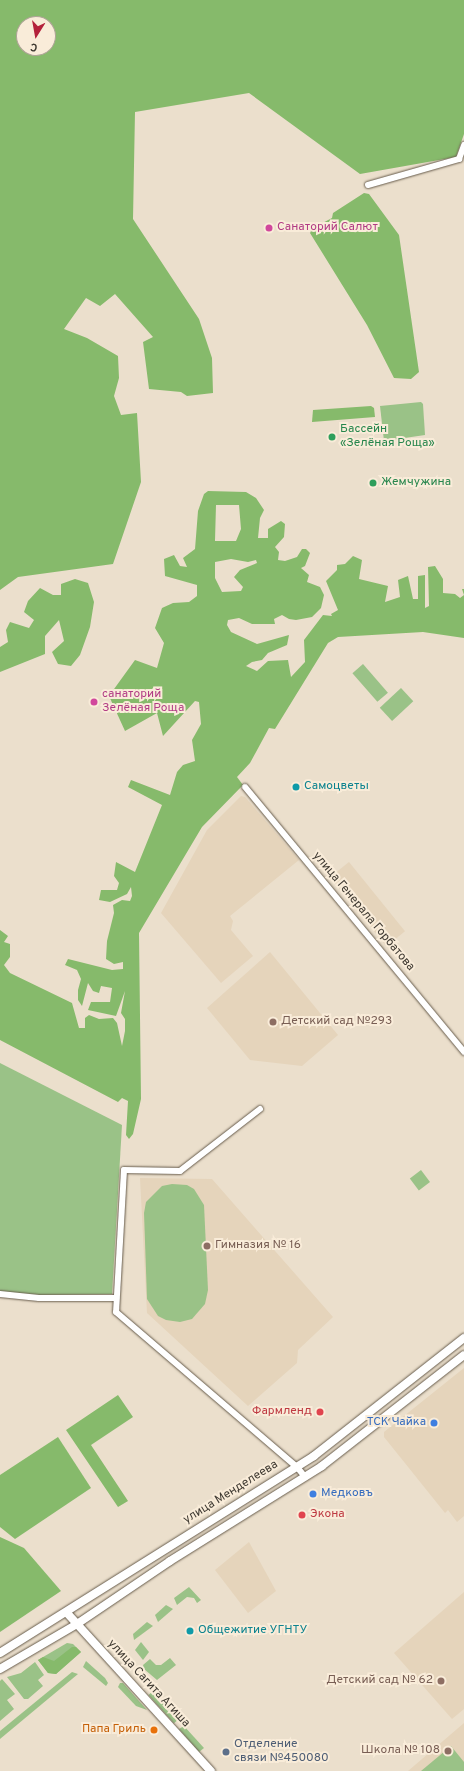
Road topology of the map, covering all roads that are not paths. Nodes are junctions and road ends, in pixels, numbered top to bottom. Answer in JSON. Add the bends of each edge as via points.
{"nodes":[{"id":1,"x":464,"y":145,"type":"edge"},
{"id":2,"x":368,"y":185,"type":"dead end"},
{"id":3,"x":245,"y":787,"type":"dead end"},
{"id":4,"x":464,"y":1052,"type":"edge"},
{"id":5,"x":260,"y":1109,"type":"dead end"},
{"id":6,"x":0,"y":1294,"type":"edge"},
{"id":7,"x":116,"y":1298,"type":"junction"},
{"id":8,"x":464,"y":1338,"type":"edge"},
{"id":9,"x":464,"y":1355,"type":"edge"},
{"id":10,"x":297,"y":1467,"type":"junction"},
{"id":11,"x":305,"y":1477,"type":"junction"},
{"id":12,"x":67,"y":1613,"type":"junction"},
{"id":13,"x":77,"y":1624,"type":"junction"},
{"id":14,"x":0,"y":1653,"type":"edge"},
{"id":15,"x":0,"y":1669,"type":"edge"},
{"id":16,"x":211,"y":1771,"type":"edge"}],
"edges":[{"from":1,"to":2,"type":"street","via":[[459,159]]},
{"from":3,"to":4,"type":"street","name":"улица Генерала Горбатова"},
{"from":5,"to":7,"type":"street","via":[[180,1171],[124,1170]]},
{"from":6,"to":7,"type":"street","via":[[39,1298]]},
{"from":7,"to":10,"type":"street","via":[[116,1312]]},
{"from":8,"to":10,"type":"main road","name":"улица Менделеева"},
{"from":9,"to":11,"type":"main road"},
{"from":10,"to":11,"type":"street"},
{"from":10,"to":12,"type":"main road","name":"улица Менделеева"},
{"from":11,"to":13,"type":"main road","via":[[170,1561]]},
{"from":12,"to":13,"type":"main road","name":"улица Сагита Агиша"},
{"from":12,"to":14,"type":"main road","name":"улица Менделеева"},
{"from":13,"to":15,"type":"main road"},
{"from":13,"to":16,"type":"main road","name":"улица Сагита Агиша"}]}
